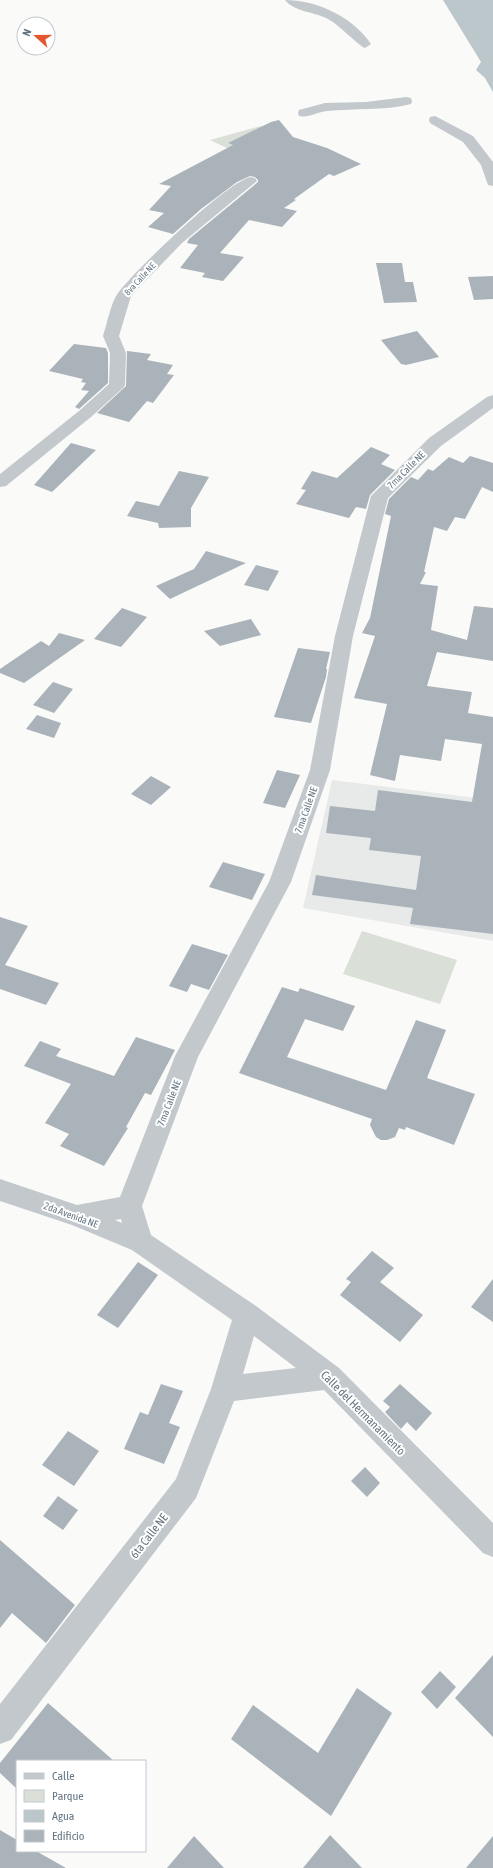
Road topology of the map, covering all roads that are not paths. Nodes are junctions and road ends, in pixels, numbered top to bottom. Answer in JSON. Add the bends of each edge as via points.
{"nodes":[{"id":1,"x":291,"y":0,"type":"edge"},
{"id":2,"x":365,"y":44,"type":"dead end"},
{"id":3,"x":406,"y":101,"type":"dead end"},
{"id":4,"x":304,"y":113,"type":"dead end"},
{"id":5,"x":435,"y":120,"type":"dead end"},
{"id":6,"x":250,"y":181,"type":"dead end"},
{"id":7,"x":493,"y":182,"type":"edge"},
{"id":8,"x":493,"y":400,"type":"edge"},
{"id":9,"x":0,"y":482,"type":"edge"},
{"id":10,"x":0,"y":1190,"type":"edge"},
{"id":11,"x":129,"y":1206,"type":"junction"},
{"id":12,"x":77,"y":1216,"type":"junction"},
{"id":13,"x":141,"y":1242,"type":"junction"},
{"id":14,"x":247,"y":1315,"type":"junction"},
{"id":15,"x":329,"y":1377,"type":"junction"},
{"id":16,"x":225,"y":1389,"type":"junction"},
{"id":17,"x":493,"y":1544,"type":"edge"},
{"id":18,"x":0,"y":1729,"type":"edge"}],
"edges":[{"from":1,"to":2,"type":"street","via":[[340,21]]},
{"from":3,"to":4,"type":"street","via":[[325,108]]},
{"from":5,"to":7,"type":"street","via":[[468,139],[488,165]]},
{"from":6,"to":9,"type":"street","name":"8va Calle NE","via":[[177,240],[124,295],[111,336],[118,353],[117,385]]},
{"from":8,"to":11,"type":"street","name":"7ma Calle NE","via":[[435,442],[380,496],[344,636],[320,770],[280,882],[187,1056]]},
{"from":10,"to":12,"type":"street","name":"2da Avenida NE"},
{"from":11,"to":12,"type":"street"},
{"from":11,"to":13,"type":"street"},
{"from":12,"to":13,"type":"street","name":"2da Avenida NE"},
{"from":13,"to":14,"type":"street","name":"Calle del Hermanamiento"},
{"from":14,"to":15,"type":"street","name":"Calle del Hermanamiento"},
{"from":14,"to":16,"type":"street","name":"6ta Calle NE"},
{"from":15,"to":16,"type":"street"},
{"from":15,"to":17,"type":"street","name":"Calle del Hermanamiento"},
{"from":16,"to":18,"type":"street","name":"6ta Calle NE","via":[[186,1488]]}]}
